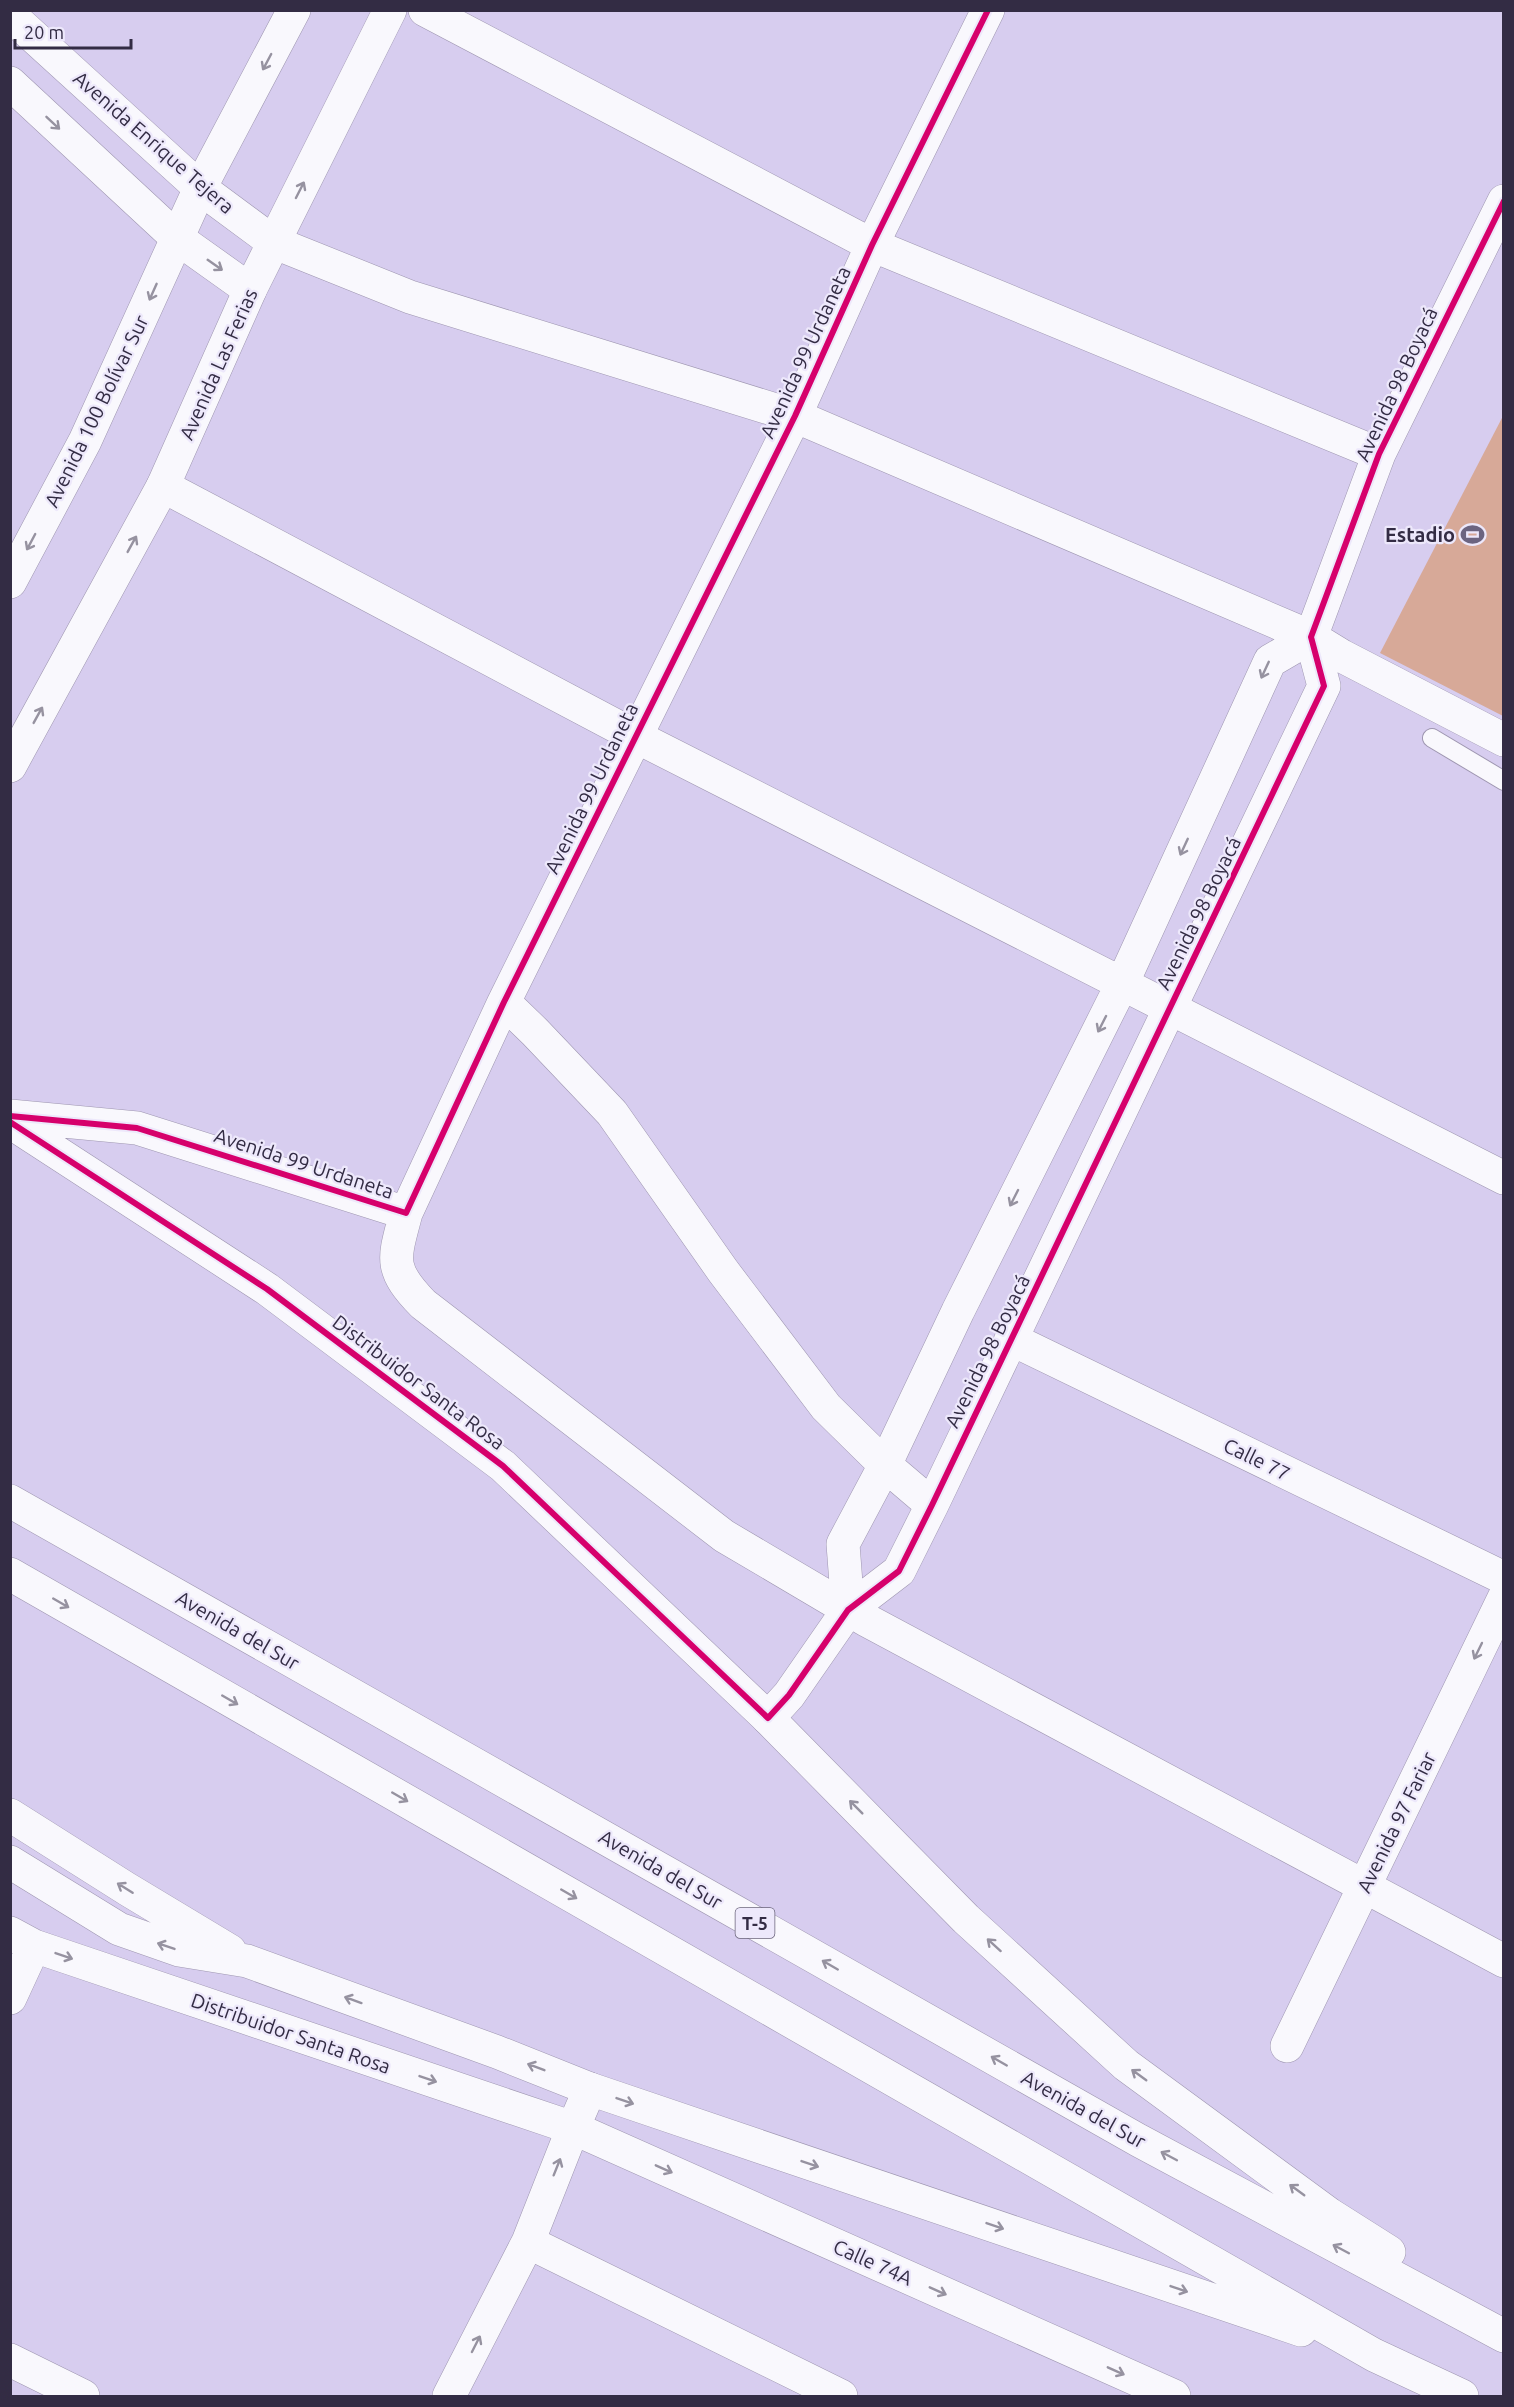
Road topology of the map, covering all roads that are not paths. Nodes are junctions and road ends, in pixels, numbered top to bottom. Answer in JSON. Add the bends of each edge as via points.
{"nodes":[{"id":1,"x":294,"y":10,"type":"edge"},
{"id":2,"x":390,"y":10,"type":"edge"},
{"id":3,"x":425,"y":10,"type":"edge"},
{"id":4,"x":988,"y":10,"type":"edge"},
{"id":5,"x":10,"y":15,"type":"edge"},
{"id":6,"x":10,"y":83,"type":"edge"},
{"id":7,"x":200,"y":188,"type":"junction"},
{"id":8,"x":1503,"y":201,"type":"edge"},
{"id":9,"x":177,"y":238,"type":"junction"},
{"id":10,"x":273,"y":242,"type":"junction"},
{"id":11,"x":872,"y":245,"type":"junction"},
{"id":12,"x":250,"y":290,"type":"junction"},
{"id":13,"x":795,"y":416,"type":"junction"},
{"id":14,"x":1379,"y":454,"type":"junction"},
{"id":15,"x":163,"y":486,"type":"junction"},
{"id":16,"x":10,"y":582,"type":"edge"},
{"id":17,"x":1311,"y":637,"type":"junction"},
{"id":18,"x":635,"y":736,"type":"junction"},
{"id":19,"x":1431,"y":738,"type":"dead end"},
{"id":20,"x":1503,"y":740,"type":"edge"},
{"id":21,"x":10,"y":766,"type":"edge"},
{"id":22,"x":1503,"y":781,"type":"edge"},
{"id":23,"x":1122,"y":984,"type":"junction"},
{"id":24,"x":504,"y":1002,"type":"junction"},
{"id":25,"x":1170,"y":1009,"type":"junction"},
{"id":26,"x":10,"y":1116,"type":"edge"},
{"id":27,"x":10,"y":1122,"type":"edge"},
{"id":28,"x":1503,"y":1178,"type":"edge"},
{"id":29,"x":406,"y":1213,"type":"junction"},
{"id":30,"x":1011,"y":1339,"type":"junction"},
{"id":31,"x":885,"y":1465,"type":"junction"},
{"id":32,"x":10,"y":1501,"type":"edge"},
{"id":33,"x":932,"y":1505,"type":"junction"},
{"id":34,"x":10,"y":1574,"type":"edge"},
{"id":35,"x":1503,"y":1578,"type":"edge"},
{"id":36,"x":1503,"y":1598,"type":"edge"},
{"id":37,"x":848,"y":1610,"type":"junction"},
{"id":38,"x":768,"y":1718,"type":"junction"},
{"id":39,"x":10,"y":1815,"type":"edge"},
{"id":40,"x":10,"y":1862,"type":"edge"},
{"id":41,"x":1364,"y":1887,"type":"junction"},
{"id":42,"x":22,"y":1940,"type":"edge"},
{"id":43,"x":247,"y":1961,"type":"junction"},
{"id":44,"x":1503,"y":1961,"type":"edge"},
{"id":45,"x":10,"y":1998,"type":"edge"},
{"id":46,"x":1287,"y":2046,"type":"dead end"},
{"id":47,"x":590,"y":2089,"type":"junction"},
{"id":48,"x":573,"y":2128,"type":"junction"},
{"id":49,"x":528,"y":2242,"type":"junction"},
{"id":50,"x":1503,"y":2326,"type":"edge"},
{"id":51,"x":1503,"y":2336,"type":"edge"},
{"id":52,"x":1374,"y":2355,"type":"junction"},
{"id":53,"x":10,"y":2360,"type":"edge"},
{"id":54,"x":83,"y":2397,"type":"edge"},
{"id":55,"x":449,"y":2397,"type":"edge"},
{"id":56,"x":841,"y":2397,"type":"edge"},
{"id":57,"x":1174,"y":2397,"type":"edge"},
{"id":58,"x":1462,"y":2397,"type":"edge"}],
"edges":[{"from":1,"to":7,"type":"main road","one_way":true},
{"from":10,"to":2,"type":"main road","one_way":true},
{"from":3,"to":11,"type":"main road"},
{"from":4,"to":11,"type":"main road","name":"Avenida 99 Urdaneta"},
{"from":5,"to":7,"type":"main road","name":"Avenida Enrique Tejera"},
{"from":6,"to":9,"type":"main road","one_way":true},
{"from":7,"to":9,"type":"main road"},
{"from":7,"to":10,"type":"main road","name":"Avenida Enrique Tejera"},
{"from":8,"to":14,"type":"main road","name":"Avenida 98 Boyacá"},
{"from":9,"to":12,"type":"main road","one_way":true},
{"from":9,"to":16,"type":"main road","name":"Avenida 100 Bolívar Sur","one_way":true,"via":[[85,441]]},
{"from":10,"to":12,"type":"main road","name":"Avenida Las Ferias"},
{"from":10,"to":13,"type":"main road","name":"Avenida Enrique Tejera","via":[[410,297]]},
{"from":11,"to":13,"type":"main road","name":"Avenida 99 Urdaneta"},
{"from":11,"to":14,"type":"main road"},
{"from":12,"to":15,"type":"main road","name":"Avenida Las Ferias"},
{"from":13,"to":17,"type":"main road","name":"Avenida Enrique Tejera"},
{"from":13,"to":18,"type":"main road","name":"Avenida 99 Urdaneta"},
{"from":14,"to":17,"type":"main road","name":"Avenida 98 Boyacá"},
{"from":15,"to":18,"type":"main road"},
{"from":21,"to":15,"type":"main road","one_way":true},
{"from":17,"to":20,"type":"main road","name":"Avenida Enrique Tejera"},
{"from":17,"to":23,"type":"main road","name":"Avenida 98 Boyacá","one_way":true,"via":[[1270,661]]},
{"from":17,"to":25,"type":"main road","name":"Avenida 98 Boyacá","via":[[1324,686]]},
{"from":18,"to":23,"type":"main road"},
{"from":18,"to":24,"type":"main road","name":"Avenida 99 Urdaneta"},
{"from":19,"to":22,"type":"lane"},
{"from":23,"to":25,"type":"main road"},
{"from":23,"to":31,"type":"main road","name":"Avenida 98 Boyacá","one_way":true},
{"from":24,"to":29,"type":"main road","name":"Avenida 99 Urdaneta"},
{"from":24,"to":31,"type":"main road","via":[[612,1113],[723,1271],[826,1407]]},
{"from":25,"to":28,"type":"main road"},
{"from":25,"to":30,"type":"main road","name":"Avenida 98 Boyacá"},
{"from":26,"to":29,"type":"main road","name":"Avenida 99 Urdaneta","via":[[137,1128]]},
{"from":27,"to":38,"type":"main road","name":"Distribuidor Santa Rosa","via":[[267,1289],[503,1466]]},
{"from":29,"to":37,"type":"main road","via":[[397,1247],[397,1270],[406,1287],[423,1304],[724,1536]]},
{"from":30,"to":33,"type":"main road","name":"Avenida 98 Boyacá"},
{"from":30,"to":35,"type":"main road","name":"Calle 77"},
{"from":31,"to":33,"type":"main road"},
{"from":31,"to":37,"type":"main road","name":"Avenida 98 Boyacá","via":[[843,1544]]},
{"from":51,"to":32,"type":"main road","name":"Avenida del Sur","number":"T-5","one_way":true,"via":[[1138,2140]]},
{"from":33,"to":37,"type":"main road","name":"Avenida 98 Boyacá","via":[[899,1571]]},
{"from":34,"to":52,"type":"main road","one_way":true},
{"from":36,"to":41,"type":"main road","name":"Avenida 97 Fariar","one_way":true},
{"from":37,"to":38,"type":"main road","via":[[789,1695]]},
{"from":37,"to":41,"type":"main road"},
{"from":50,"to":38,"type":"main road","name":"Distribuidor Santa Rosa","one_way":true,"via":[[1329,2214],[1126,2065],[966,1919]]},
{"from":43,"to":39,"type":"main road","one_way":true},
{"from":43,"to":40,"type":"main road","one_way":true,"via":[[178,1950],[119,1929]]},
{"from":41,"to":44,"type":"main road"},
{"from":41,"to":46,"type":"main road","name":"Avenida 97 Fariar"},
{"from":42,"to":45,"type":"main road"},
{"from":42,"to":48,"type":"main road","name":"Distribuidor Santa Rosa","one_way":true},
{"from":47,"to":43,"type":"main road","one_way":true},
{"from":47,"to":48,"type":"main road"},
{"from":47,"to":52,"type":"main road","one_way":true},
{"from":49,"to":48,"type":"main road","one_way":true},
{"from":48,"to":57,"type":"main road","name":"Calle 74A","one_way":true},
{"from":55,"to":49,"type":"main road","one_way":true},
{"from":49,"to":56,"type":"main road"},
{"from":52,"to":58,"type":"main road"},
{"from":53,"to":54,"type":"main road"}]}
